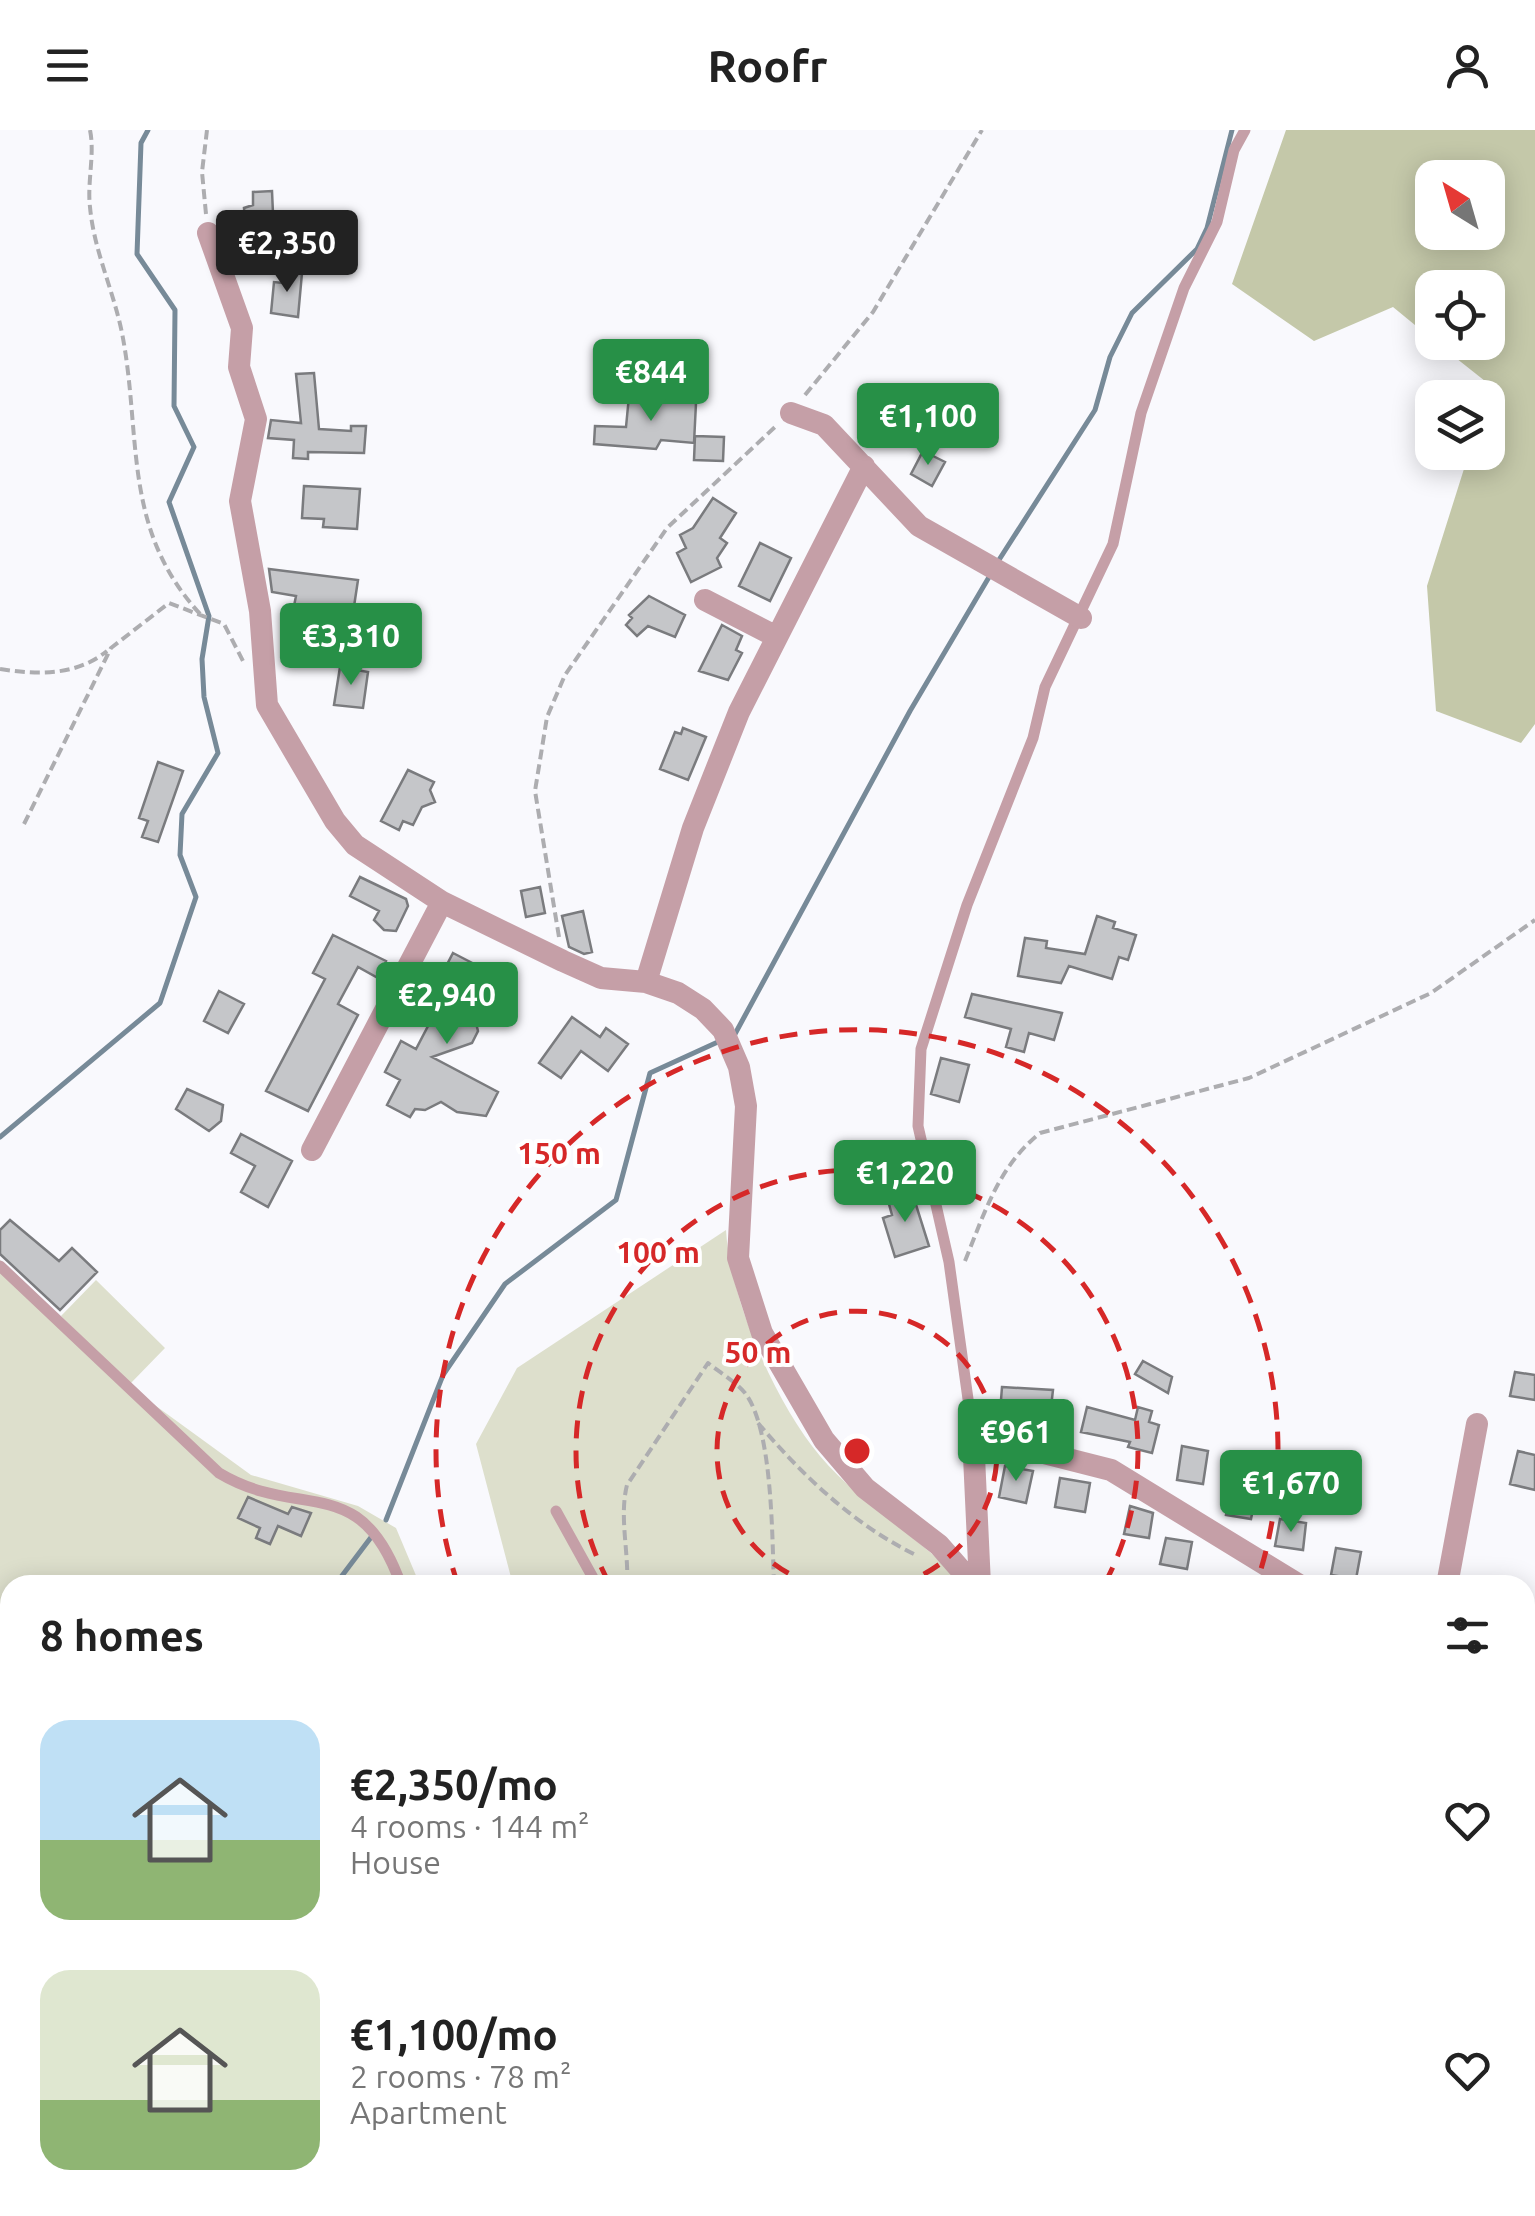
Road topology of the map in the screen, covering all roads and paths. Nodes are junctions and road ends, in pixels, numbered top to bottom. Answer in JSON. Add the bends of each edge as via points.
{"nodes":[{"id":1,"x":90,"y":130,"type":"edge"},
{"id":2,"x":207,"y":130,"type":"edge"},
{"id":3,"x":982,"y":130,"type":"edge"},
{"id":4,"x":1244,"y":130,"type":"edge"},
{"id":5,"x":208,"y":234,"type":"joint"},
{"id":6,"x":791,"y":413,"type":"junction"},
{"id":7,"x":864,"y":466,"type":"junction"},
{"id":8,"x":705,"y":600,"type":"dead end"},
{"id":9,"x":201,"y":615,"type":"junction"},
{"id":10,"x":1081,"y":618,"type":"junction"},
{"id":11,"x":778,"y":637,"type":"junction"},
{"id":12,"x":110,"y":648,"type":"junction"},
{"id":13,"x":0,"y":670,"type":"edge"},
{"id":14,"x":249,"y":672,"type":"dead end"},
{"id":15,"x":24,"y":824,"type":"dead end"},
{"id":16,"x":442,"y":902,"type":"junction"},
{"id":17,"x":1535,"y":920,"type":"edge"},
{"id":18,"x":563,"y":961,"type":"junction"},
{"id":19,"x":646,"y":982,"type":"junction"},
{"id":20,"x":312,"y":1150,"type":"dead end"},
{"id":21,"x":0,"y":1266,"type":"edge"},
{"id":22,"x":953,"y":1292,"type":"junction"},
{"id":23,"x":755,"y":1419,"type":"junction"},
{"id":24,"x":1478,"y":1424,"type":"dead end"},
{"id":25,"x":972,"y":1435,"type":"junction"},
{"id":26,"x":556,"y":1510,"type":"dead end"},
{"id":27,"x":926,"y":1560,"type":"dead end"},
{"id":28,"x":397,"y":1575,"type":"edge"},
{"id":29,"x":592,"y":1575,"type":"edge"},
{"id":30,"x":626,"y":1575,"type":"edge"},
{"id":31,"x":774,"y":1575,"type":"edge"},
{"id":32,"x":968,"y":1575,"type":"edge"},
{"id":33,"x":977,"y":1575,"type":"edge"},
{"id":34,"x":1283,"y":1575,"type":"edge"},
{"id":35,"x":1448,"y":1575,"type":"edge"}],
"edges":[{"from":1,"to":9,"type":"path","via":[[94,241],[122,332],[146,519],[179,592]]},
{"from":2,"to":5,"type":"path","via":[[202,172]]},
{"from":3,"to":6,"type":"path","via":[[873,312]]},
{"from":4,"to":10,"type":"lane","via":[[1217,222],[1162,346],[1113,544]]},
{"from":5,"to":16,"type":"street","via":[[242,328],[239,368],[256,419],[240,502],[260,611],[266,705],[354,845]]},
{"from":6,"to":7,"type":"street","via":[[824,425]]},
{"from":6,"to":18,"type":"path","via":[[667,528],[566,676],[547,717],[535,804]]},
{"from":7,"to":10,"type":"street","via":[[920,526]]},
{"from":7,"to":11,"type":"street"},
{"from":8,"to":11,"type":"street"},
{"from":9,"to":12,"type":"path","via":[[169,603]]},
{"from":9,"to":14,"type":"path","via":[[224,624]]},
{"from":10,"to":22,"type":"lane","via":[[1044,687],[1033,738],[967,905],[921,1049],[918,1126]]},
{"from":11,"to":19,"type":"street","via":[[693,828]]},
{"from":12,"to":13,"type":"path","via":[[88,667],[34,674]]},
{"from":12,"to":15,"type":"path"},
{"from":16,"to":18,"type":"street"},
{"from":16,"to":20,"type":"street"},
{"from":17,"to":22,"type":"path","via":[[1431,994],[1249,1078],[1040,1133],[1013,1154],[996,1184]]},
{"from":18,"to":19,"type":"street","via":[[601,978]]},
{"from":19,"to":32,"type":"street","via":[[703,1009],[739,1067],[746,1106],[738,1258],[762,1333],[824,1440],[865,1488]]},
{"from":21,"to":28,"type":"lane","via":[[219,1474],[364,1520],[383,1540]]},
{"from":22,"to":25,"type":"lane"},
{"from":23,"to":27,"type":"path","via":[[798,1469],[854,1516]]},
{"from":23,"to":30,"type":"path","via":[[746,1394],[708,1363],[627,1485]]},
{"from":23,"to":31,"type":"path","via":[[770,1487]]},
{"from":24,"to":35,"type":"street"},
{"from":25,"to":33,"type":"street"},
{"from":25,"to":34,"type":"street","via":[[1111,1470]]},
{"from":26,"to":29,"type":"lane"}]}
